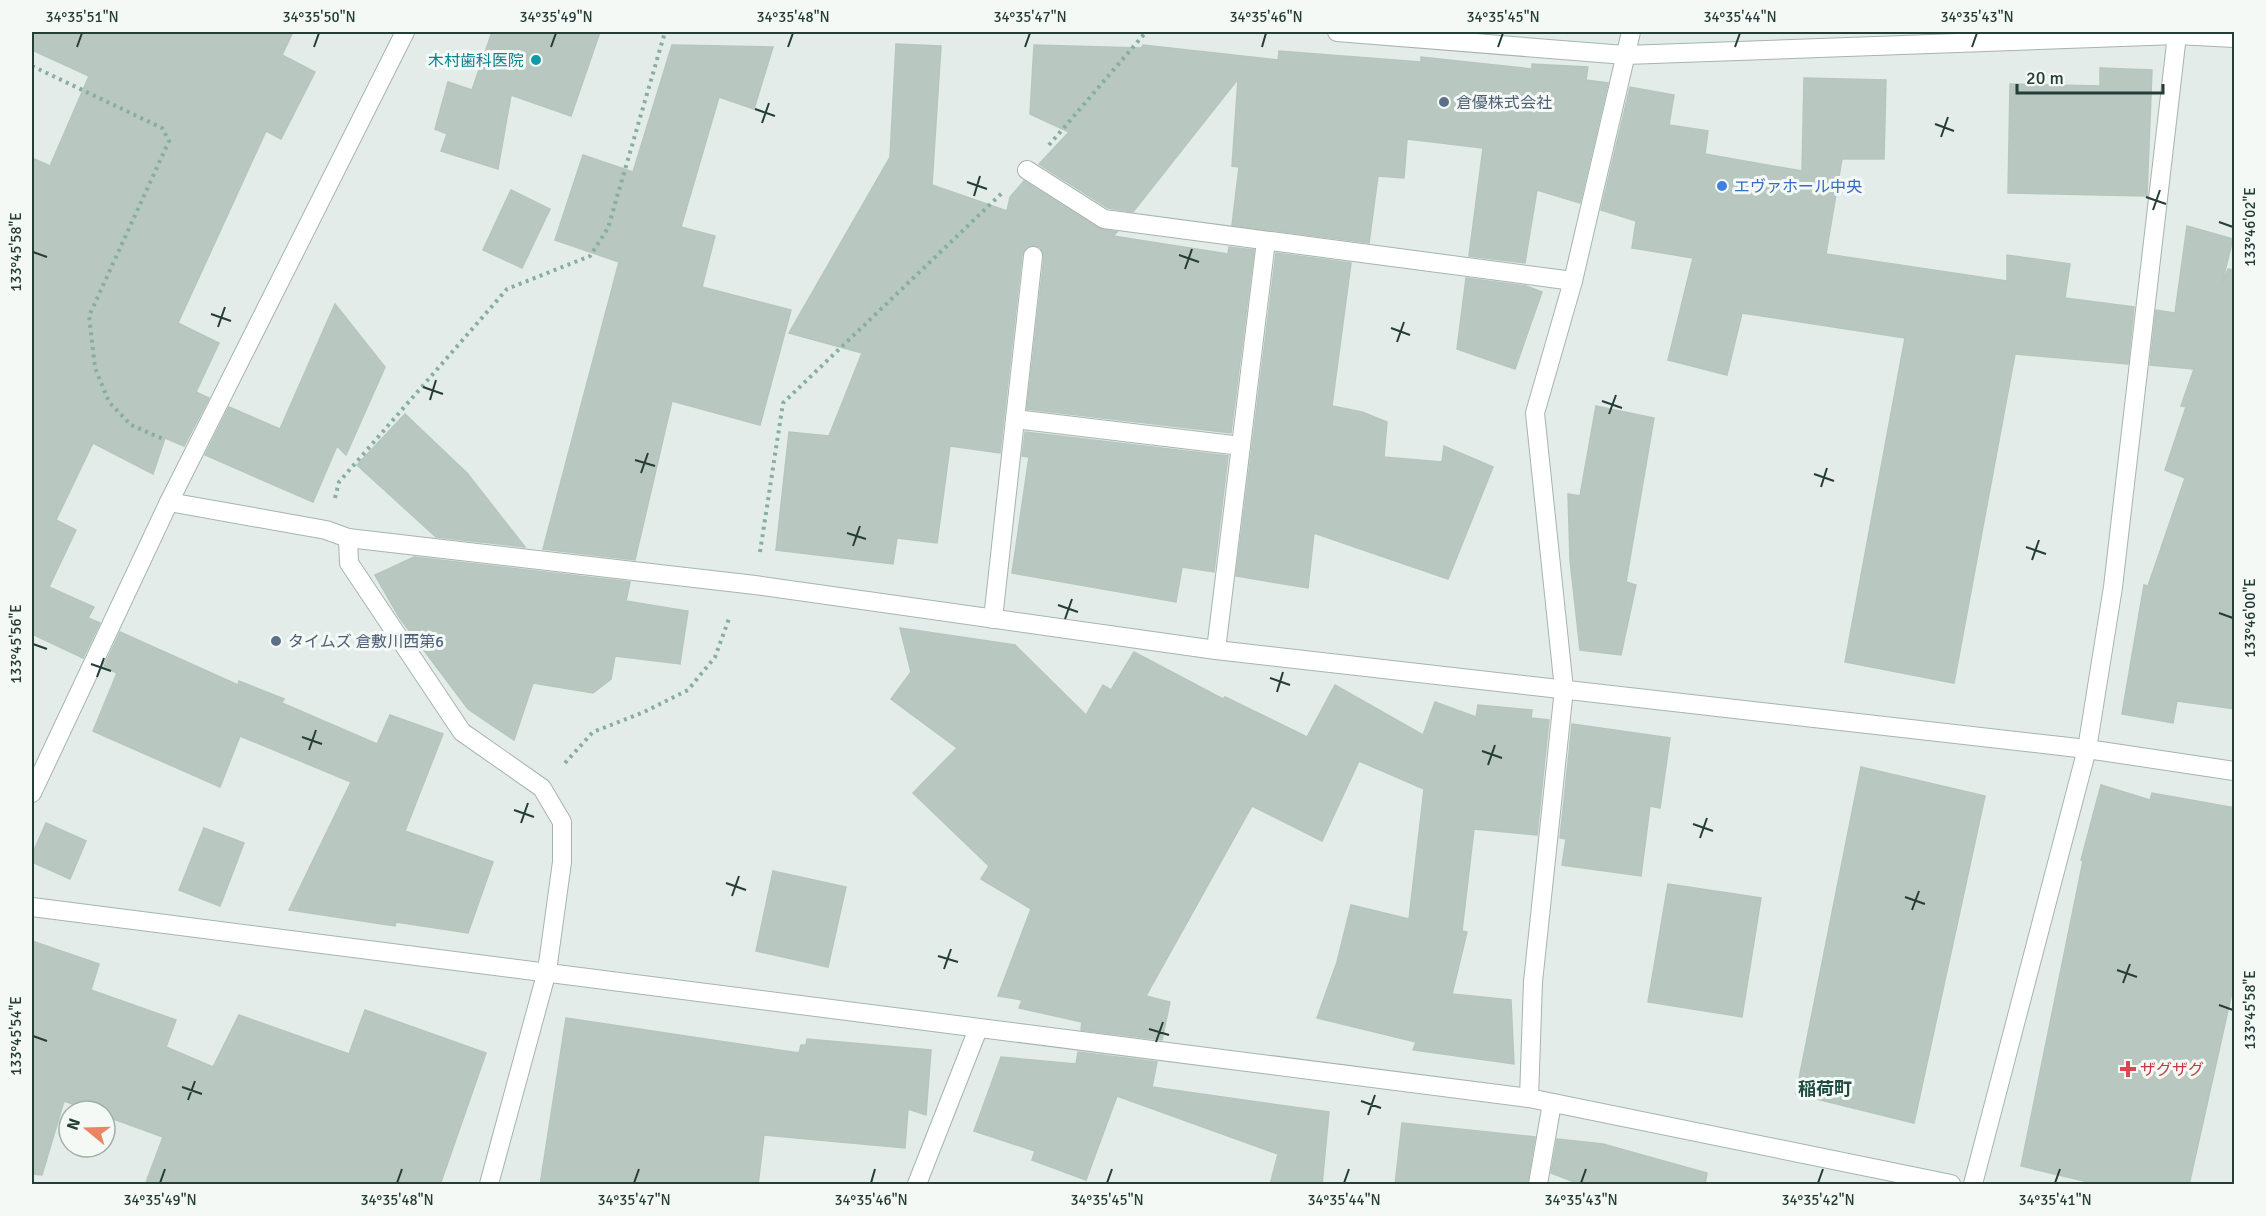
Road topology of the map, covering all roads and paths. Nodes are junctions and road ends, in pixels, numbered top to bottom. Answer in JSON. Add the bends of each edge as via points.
{"nodes":[{"id":1,"x":405,"y":32,"type":"edge"},
{"id":2,"x":665,"y":32,"type":"edge"},
{"id":3,"x":1146,"y":32,"type":"edge"},
{"id":4,"x":1337,"y":32,"type":"edge"},
{"id":5,"x":1631,"y":32,"type":"edge"},
{"id":6,"x":2177,"y":35,"type":"junction"},
{"id":7,"x":2235,"y":38,"type":"edge"},
{"id":8,"x":1625,"y":55,"type":"junction"},
{"id":9,"x":32,"y":66,"type":"edge"},
{"id":10,"x":1027,"y":170,"type":"junction"},
{"id":11,"x":1266,"y":241,"type":"junction"},
{"id":12,"x":1033,"y":256,"type":"dead end"},
{"id":13,"x":1573,"y":281,"type":"junction"},
{"id":14,"x":1015,"y":419,"type":"junction"},
{"id":15,"x":1241,"y":446,"type":"junction"},
{"id":16,"x":194,"y":452,"type":"junction"},
{"id":17,"x":169,"y":502,"type":"junction"},
{"id":18,"x":326,"y":530,"type":"junction"},
{"id":19,"x":348,"y":538,"type":"junction"},
{"id":20,"x":748,"y":585,"type":"junction"},
{"id":21,"x":993,"y":619,"type":"junction"},
{"id":22,"x":1216,"y":650,"type":"junction"},
{"id":23,"x":1563,"y":688,"type":"junction"},
{"id":24,"x":2086,"y":750,"type":"junction"},
{"id":25,"x":2235,"y":771,"type":"edge"},
{"id":26,"x":542,"y":788,"type":"junction"},
{"id":27,"x":32,"y":793,"type":"edge"},
{"id":28,"x":32,"y":907,"type":"edge"},
{"id":29,"x":547,"y":971,"type":"junction"},
{"id":30,"x":978,"y":1029,"type":"junction"},
{"id":31,"x":1529,"y":1098,"type":"junction"},
{"id":32,"x":1552,"y":1103,"type":"junction"},
{"id":33,"x":489,"y":1185,"type":"edge"},
{"id":34,"x":916,"y":1185,"type":"edge"},
{"id":35,"x":1538,"y":1185,"type":"edge"},
{"id":36,"x":1951,"y":1185,"type":"edge"},
{"id":37,"x":1973,"y":1185,"type":"edge"}],
"edges":[{"from":1,"to":16,"type":"street"},
{"from":2,"to":18,"type":"path","via":[[608,228],[590,256],[507,289],[339,482]]},
{"from":3,"to":10,"type":"path"},
{"from":4,"to":8,"type":"street"},
{"from":5,"to":8,"type":"street"},
{"from":6,"to":7,"type":"street"},
{"from":6,"to":8,"type":"street"},
{"from":6,"to":24,"type":"street","via":[[2113,587]]},
{"from":8,"to":13,"type":"street"},
{"from":9,"to":16,"type":"path","via":[[162,128],[169,141],[89,316],[95,368],[110,402],[131,425]]},
{"from":10,"to":11,"type":"street","via":[[1104,219]]},
{"from":10,"to":20,"type":"path","via":[[783,403]]},
{"from":11,"to":13,"type":"street"},
{"from":11,"to":15,"type":"street"},
{"from":12,"to":14,"type":"street"},
{"from":13,"to":23,"type":"street","via":[[1535,413]]},
{"from":14,"to":15,"type":"street"},
{"from":14,"to":21,"type":"street"},
{"from":15,"to":22,"type":"street"},
{"from":16,"to":17,"type":"street"},
{"from":17,"to":18,"type":"street"},
{"from":17,"to":27,"type":"street"},
{"from":18,"to":19,"type":"street"},
{"from":19,"to":20,"type":"street"},
{"from":19,"to":26,"type":"street","via":[[349,563],[462,732]]},
{"from":20,"to":21,"type":"street"},
{"from":20,"to":26,"type":"path","via":[[715,657],[688,690],[593,732]]},
{"from":21,"to":22,"type":"street"},
{"from":22,"to":23,"type":"street"},
{"from":23,"to":24,"type":"street"},
{"from":23,"to":31,"type":"street","via":[[1533,982]]},
{"from":24,"to":25,"type":"street"},
{"from":24,"to":37,"type":"street"},
{"from":26,"to":29,"type":"street","via":[[562,822],[562,862]]},
{"from":28,"to":29,"type":"street"},
{"from":29,"to":30,"type":"street"},
{"from":29,"to":33,"type":"street"},
{"from":30,"to":31,"type":"street"},
{"from":30,"to":34,"type":"street"},
{"from":31,"to":32,"type":"street"},
{"from":32,"to":35,"type":"street"},
{"from":32,"to":36,"type":"street"}]}
